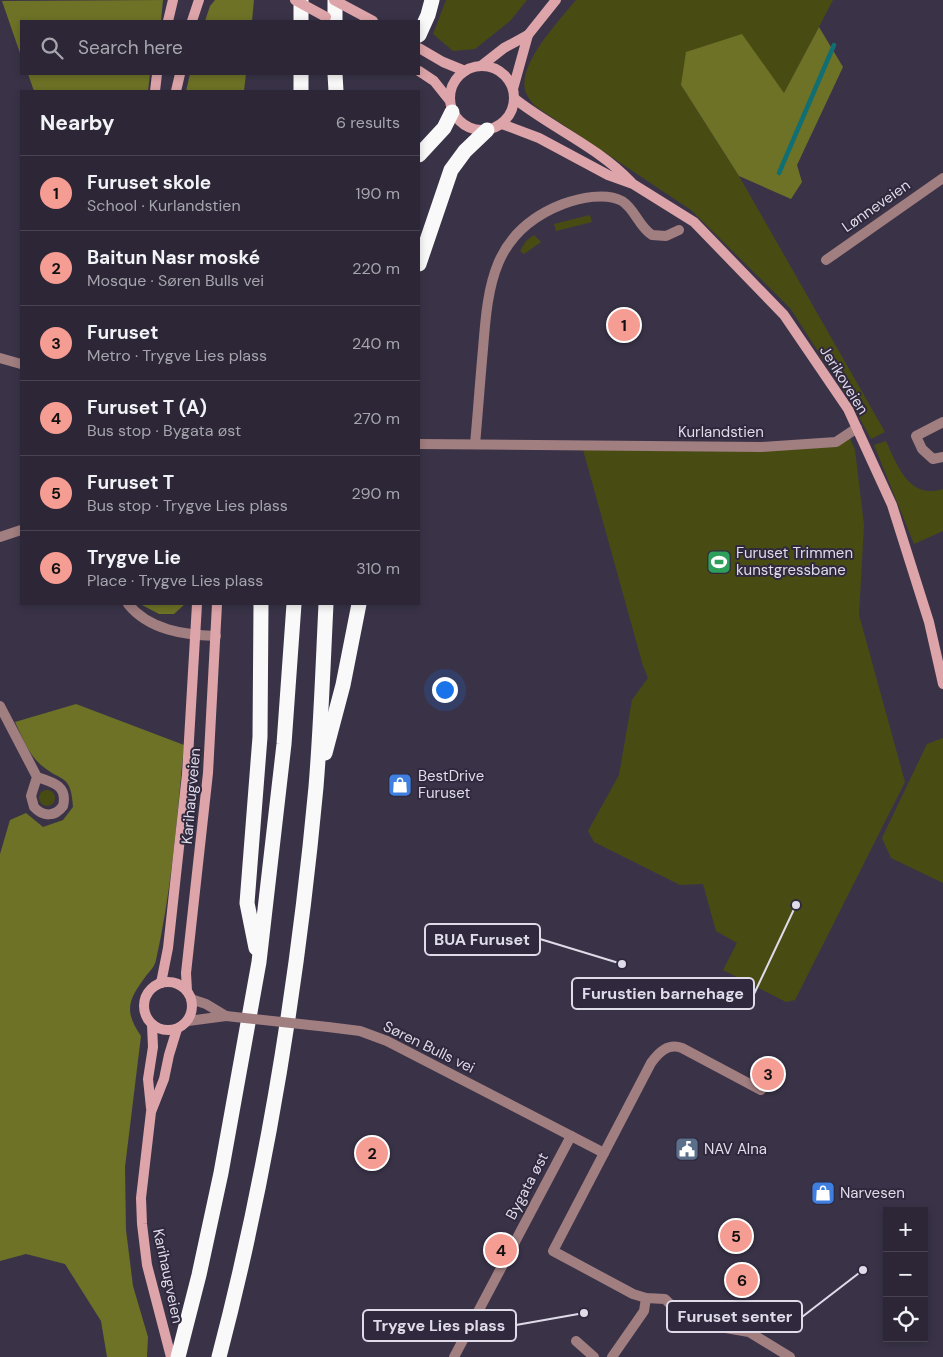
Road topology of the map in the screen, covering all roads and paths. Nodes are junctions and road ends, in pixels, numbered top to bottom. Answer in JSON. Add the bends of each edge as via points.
{"nodes":[{"id":1,"x":173,"y":0,"type":"edge"},
{"id":2,"x":199,"y":0,"type":"edge"},
{"id":3,"x":295,"y":0,"type":"edge"},
{"id":4,"x":301,"y":0,"type":"edge"},
{"id":5,"x":334,"y":0,"type":"edge"},
{"id":6,"x":432,"y":0,"type":"edge"},
{"id":7,"x":556,"y":0,"type":"edge"},
{"id":8,"x":168,"y":20,"type":"edge"},
{"id":9,"x":192,"y":20,"type":"edge"},
{"id":10,"x":301,"y":20,"type":"edge"},
{"id":11,"x":332,"y":20,"type":"edge"},
{"id":12,"x":334,"y":20,"type":"edge"},
{"id":13,"x":371,"y":20,"type":"edge"},
{"id":14,"x":420,"y":33,"type":"edge"},
{"id":15,"x":528,"y":35,"type":"junction"},
{"id":16,"x":420,"y":49,"type":"edge"},
{"id":17,"x":481,"y":66,"type":"junction"},
{"id":18,"x":465,"y":71,"type":"junction"},
{"id":19,"x":420,"y":72,"type":"edge"},
{"id":20,"x":157,"y":75,"type":"edge"},
{"id":21,"x":180,"y":75,"type":"edge"},
{"id":22,"x":301,"y":75,"type":"edge"},
{"id":23,"x":336,"y":75,"type":"edge"},
{"id":24,"x":155,"y":90,"type":"edge"},
{"id":25,"x":176,"y":90,"type":"edge"},
{"id":26,"x":301,"y":90,"type":"edge"},
{"id":27,"x":336,"y":90,"type":"edge"},
{"id":28,"x":514,"y":94,"type":"junction"},
{"id":29,"x":451,"y":106,"type":"junction"},
{"id":30,"x":494,"y":127,"type":"junction"},
{"id":31,"x":420,"y":154,"type":"edge"},
{"id":32,"x":943,"y":178,"type":"edge"},
{"id":33,"x":633,"y":184,"type":"junction"},
{"id":34,"x":679,"y":230,"type":"dead end"},
{"id":35,"x":826,"y":260,"type":"dead end"},
{"id":36,"x":420,"y":261,"type":"edge"},
{"id":37,"x":0,"y":358,"type":"edge"},
{"id":38,"x":20,"y":364,"type":"edge"},
{"id":39,"x":943,"y":422,"type":"edge"},
{"id":40,"x":857,"y":428,"type":"junction"},
{"id":41,"x":420,"y":444,"type":"edge"},
{"id":42,"x":475,"y":444,"type":"junction"},
{"id":43,"x":943,"y":457,"type":"edge"},
{"id":44,"x":20,"y":530,"type":"edge"},
{"id":45,"x":0,"y":537,"type":"edge"},
{"id":46,"x":129,"y":605,"type":"edge"},
{"id":47,"x":197,"y":605,"type":"edge"},
{"id":48,"x":217,"y":605,"type":"edge"},
{"id":49,"x":261,"y":605,"type":"edge"},
{"id":50,"x":294,"y":605,"type":"edge"},
{"id":51,"x":326,"y":605,"type":"edge"},
{"id":52,"x":359,"y":605,"type":"edge"},
{"id":53,"x":195,"y":636,"type":"junction"},
{"id":54,"x":216,"y":636,"type":"junction"},
{"id":55,"x":943,"y":684,"type":"edge"},
{"id":56,"x":0,"y":706,"type":"edge"},
{"id":57,"x":38,"y":777,"type":"dead end"},
{"id":58,"x":316,"y":786,"type":"junction"},
{"id":59,"x":259,"y":962,"type":"junction"},
{"id":60,"x":161,"y":983,"type":"junction"},
{"id":61,"x":189,"y":995,"type":"junction"},
{"id":62,"x":226,"y":1016,"type":"junction"},
{"id":63,"x":188,"y":1021,"type":"junction"},
{"id":64,"x":152,"y":1025,"type":"junction"},
{"id":65,"x":177,"y":1029,"type":"junction"},
{"id":66,"x":761,"y":1090,"type":"dead end"},
{"id":67,"x":151,"y":1112,"type":"junction"},
{"id":68,"x":571,"y":1136,"type":"junction"},
{"id":69,"x":604,"y":1153,"type":"junction"},
{"id":70,"x":646,"y":1298,"type":"junction"},
{"id":71,"x":576,"y":1341,"type":"dead end"},
{"id":72,"x":170,"y":1357,"type":"edge"},
{"id":73,"x":178,"y":1357,"type":"edge"},
{"id":74,"x":219,"y":1357,"type":"edge"},
{"id":75,"x":454,"y":1357,"type":"edge"},
{"id":76,"x":594,"y":1357,"type":"edge"},
{"id":77,"x":612,"y":1357,"type":"edge"},
{"id":78,"x":790,"y":1357,"type":"edge"}],
"edges":[{"from":1,"to":8,"type":"main road"},
{"from":2,"to":9,"type":"main road"},
{"from":3,"to":11,"type":"main road","bridge":true},
{"from":4,"to":10,"type":"highway"},
{"from":5,"to":12,"type":"highway"},
{"from":5,"to":13,"type":"main road","bridge":true},
{"from":6,"to":14,"type":"highway"},
{"from":7,"to":15,"type":"main road"},
{"from":15,"to":17,"type":"main road"},
{"from":15,"to":28,"type":"main road"},
{"from":16,"to":18,"type":"main road"},
{"from":17,"to":18,"type":"main road"},
{"from":17,"to":28,"type":"main road","name":"Jerikoveien","via":[[504,75]]},
{"from":18,"to":29,"type":"main road","via":[[453,84]]},
{"from":19,"to":29,"type":"main road","name":"Jerikoveien","via":[[434,82]]},
{"from":20,"to":24,"type":"main road"},
{"from":21,"to":25,"type":"main road"},
{"from":22,"to":26,"type":"highway"},
{"from":23,"to":27,"type":"highway"},
{"from":28,"to":30,"type":"main road","via":[[511,113]]},
{"from":28,"to":33,"type":"main road","name":"Jerikoveien","via":[[547,124],[614,164]]},
{"from":29,"to":30,"type":"main road","name":"Jerikoveien","via":[[465,126],[472,129]]},
{"from":29,"to":31,"type":"highway","via":[[444,128]]},
{"from":30,"to":33,"type":"main road","name":"Jerikoveien","via":[[539,138],[608,175]]},
{"from":30,"to":36,"type":"highway","via":[[465,151],[452,170]]},
{"from":32,"to":35,"type":"street","name":"Lønneveien"},
{"from":33,"to":40,"type":"main road","name":"Jerikoveien","via":[[694,222],[784,315],[848,409]]},
{"from":34,"to":42,"type":"street","via":[[666,236],[652,235],[623,202],[609,197],[593,197],[551,209],[534,218],[514,238],[497,262],[487,300]]},
{"from":37,"to":38,"type":"street"},
{"from":39,"to":43,"type":"street","via":[[916,436],[922,450],[933,459]]},
{"from":40,"to":42,"type":"street","name":"Kurlandstien","via":[[836,442],[761,447]]},
{"from":40,"to":55,"type":"main road","name":"Jerikoveien","via":[[892,505],[929,622]]},
{"from":41,"to":42,"type":"street","name":"Kurlandstien"},
{"from":44,"to":45,"type":"street"},
{"from":46,"to":53,"type":"street","via":[[159,627]]},
{"from":47,"to":53,"type":"main road","name":"Karihaugveien"},
{"from":48,"to":54,"type":"main road","name":"Karihaugveien"},
{"from":49,"to":59,"type":"highway","via":[[260,737],[247,903]]},
{"from":50,"to":59,"type":"highway","via":[[284,744]]},
{"from":51,"to":58,"type":"highway"},
{"from":52,"to":58,"type":"highway","via":[[343,684]]},
{"from":53,"to":54,"type":"street"},
{"from":53,"to":60,"type":"main road","name":"Karihaugveien","via":[[186,783],[168,948]]},
{"from":54,"to":61,"type":"main road","name":"Karihaugveien","via":[[208,773],[186,973]]},
{"from":56,"to":57,"type":"street"},
{"from":58,"to":74,"type":"highway","via":[[279,1080],[250,1235]]},
{"from":59,"to":73,"type":"highway","via":[[221,1173]]},
{"from":60,"to":61,"type":"main road","via":[[175,983]]},
{"from":60,"to":64,"type":"main road","name":"Karihaugveien","via":[[145,998],[144,1012]]},
{"from":61,"to":62,"type":"street","name":"Søren Bulls vei"},
{"from":61,"to":63,"type":"main road","name":"Karihaugveien","via":[[191,1014]]},
{"from":62,"to":63,"type":"street","name":"Søren Bulls vei"},
{"from":62,"to":68,"type":"street","name":"Søren Bulls vei","bridge":true,"via":[[360,1031],[387,1041]]},
{"from":63,"to":65,"type":"main road"},
{"from":64,"to":65,"type":"main road","via":[[164,1031]]},
{"from":64,"to":67,"type":"main road","name":"Karihaugveien","via":[[153,1047],[148,1078]]},
{"from":65,"to":67,"type":"main road","name":"Karihaugveien","via":[[164,1080]]},
{"from":66,"to":69,"type":"street","via":[[682,1048],[671,1046],[651,1063]]},
{"from":67,"to":72,"type":"main road","name":"Karihaugveien","via":[[143,1174],[142,1224],[147,1265]]},
{"from":68,"to":69,"type":"street","name":"Søren Bulls vei"},
{"from":68,"to":75,"type":"street","name":"Bygata øst"},
{"from":69,"to":70,"type":"street","via":[[553,1251]]},
{"from":70,"to":77,"type":"street","via":[[644,1311]]},
{"from":70,"to":78,"type":"street","via":[[666,1299],[675,1309],[704,1321],[748,1332]]},
{"from":71,"to":76,"type":"street"}]}
